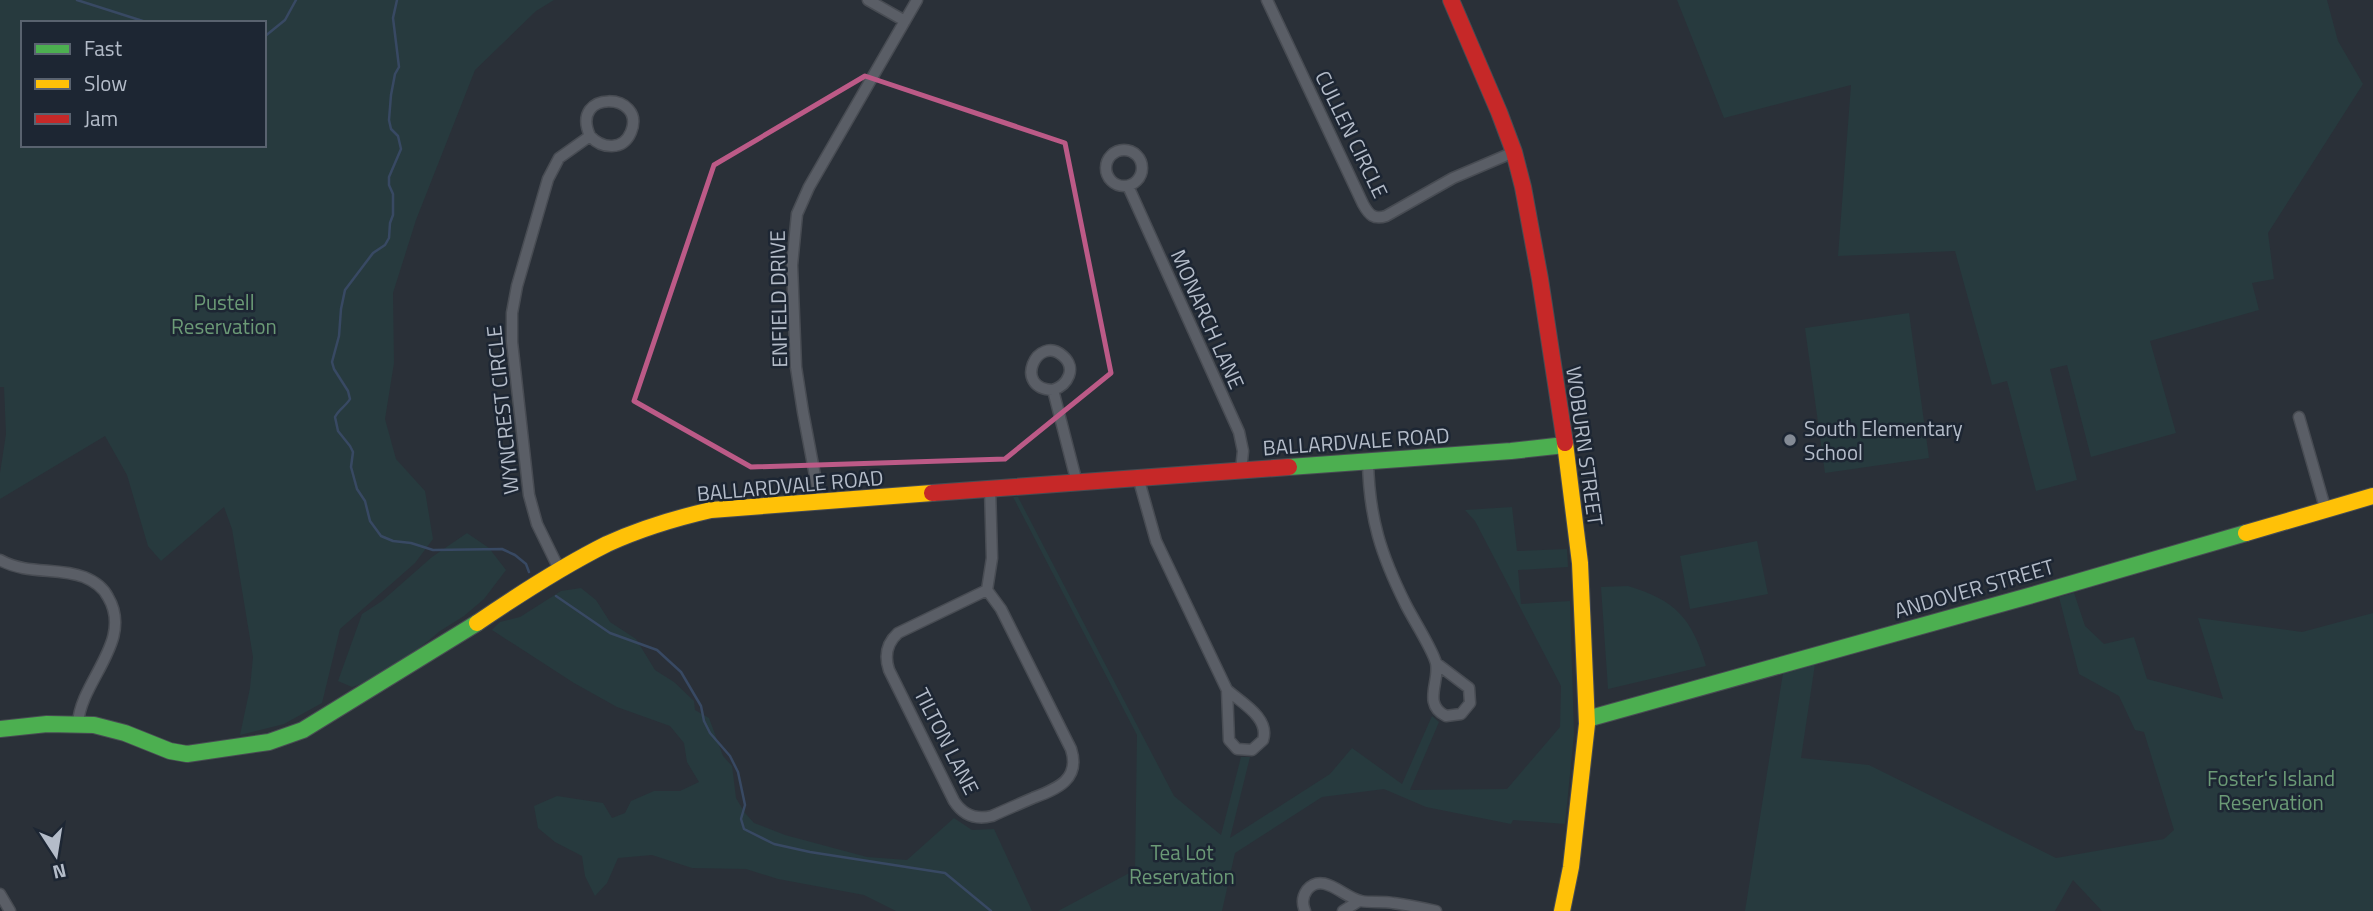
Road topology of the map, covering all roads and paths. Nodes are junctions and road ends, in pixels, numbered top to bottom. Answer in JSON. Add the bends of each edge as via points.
{"nodes":[{"id":1,"x":868,"y":0,"type":"edge"},
{"id":2,"x":916,"y":0,"type":"edge"},
{"id":3,"x":1267,"y":0,"type":"edge"},
{"id":4,"x":1451,"y":0,"type":"edge"},
{"id":5,"x":905,"y":21,"type":"junction"},
{"id":6,"x":590,"y":136,"type":"junction"},
{"id":7,"x":1514,"y":152,"type":"junction"},
{"id":8,"x":1128,"y":186,"type":"dead end"},
{"id":9,"x":1054,"y":390,"type":"dead end"},
{"id":10,"x":2299,"y":417,"type":"dead end"},
{"id":11,"x":1565,"y":445,"type":"junction"},
{"id":12,"x":1368,"y":461,"type":"junction"},
{"id":13,"x":1241,"y":470,"type":"junction"},
{"id":14,"x":1138,"y":477,"type":"junction"},
{"id":15,"x":1077,"y":483,"type":"junction"},
{"id":16,"x":990,"y":488,"type":"junction"},
{"id":17,"x":2373,"y":496,"type":"edge"},
{"id":18,"x":820,"y":502,"type":"junction"},
{"id":19,"x":2326,"y":511,"type":"junction"},
{"id":20,"x":0,"y":560,"type":"edge"},
{"id":21,"x":561,"y":571,"type":"junction"},
{"id":22,"x":987,"y":590,"type":"junction"},
{"id":23,"x":1436,"y":663,"type":"junction"},
{"id":24,"x":1227,"y":690,"type":"junction"},
{"id":25,"x":1587,"y":719,"type":"junction"},
{"id":26,"x":78,"y":723,"type":"junction"},
{"id":27,"x":0,"y":729,"type":"edge"},
{"id":28,"x":0,"y":894,"type":"edge"},
{"id":29,"x":1359,"y":901,"type":"junction"},
{"id":30,"x":10,"y":911,"type":"edge"},
{"id":31,"x":1305,"y":911,"type":"edge"},
{"id":32,"x":1343,"y":911,"type":"edge"},
{"id":33,"x":1436,"y":911,"type":"edge"},
{"id":34,"x":1562,"y":911,"type":"edge"}],
"edges":[{"from":1,"to":5,"type":"street"},
{"from":2,"to":5,"type":"street","name":"ENFIELD DRIVE"},
{"from":3,"to":7,"type":"street","name":"CULLEN CIRCLE","via":[[1370,215],[1386,216],[1453,178]]},
{"from":4,"to":7,"type":"street","name":"WOBURN STREET"},
{"from":5,"to":18,"type":"street","name":"ENFIELD DRIVE","via":[[809,187],[794,226],[796,367]]},
{"from":6,"to":6,"type":"street","via":[[586,122],[597,104],[619,102],[630,113],[632,128],[624,141],[602,146]]},
{"from":6,"to":21,"type":"street","name":"WYNCREST CIRCLE","via":[[559,158],[548,179],[512,313],[529,495],[537,524]]},
{"from":7,"to":11,"type":"street","name":"WOBURN STREET","via":[[1531,226]]},
{"from":8,"to":13,"type":"street","name":"MONARCH LANE","via":[[1239,432]]},
{"from":9,"to":15,"type":"street"},
{"from":10,"to":19,"type":"street"},
{"from":11,"to":12,"type":"street","name":"BALLARDVALE ROAD"},
{"from":11,"to":25,"type":"street","name":"WOBURN STREET","via":[[1580,563]]},
{"from":12,"to":13,"type":"street","name":"BALLARDVALE ROAD"},
{"from":12,"to":23,"type":"street","via":[[1369,502],[1382,550]]},
{"from":13,"to":14,"type":"street","name":"BALLARDVALE ROAD"},
{"from":14,"to":15,"type":"street","name":"BALLARDVALE ROAD"},
{"from":14,"to":24,"type":"street","via":[[1156,541]]},
{"from":15,"to":16,"type":"street","name":"BALLARDVALE ROAD"},
{"from":16,"to":18,"type":"street","name":"BALLARDVALE ROAD"},
{"from":16,"to":22,"type":"street","via":[[992,558]]},
{"from":17,"to":19,"type":"street","name":"ANDOVER STREET"},
{"from":18,"to":21,"type":"street","name":"BALLARDVALE ROAD","via":[[723,509],[682,517],[608,544]]},
{"from":19,"to":25,"type":"street","name":"ANDOVER STREET"},
{"from":20,"to":26,"type":"street","via":[[22,569],[86,577],[112,603],[116,622],[112,642],[80,705]]},
{"from":21,"to":26,"type":"street","name":"BALLARDVALE ROAD","via":[[312,725],[283,738],[180,754],[104,726]]},
{"from":22,"to":22,"type":"street","name":"TILTON LANE","via":[[1001,609],[1073,761],[1060,787],[980,818],[962,811],[954,800],[886,656],[898,633]]},
{"from":23,"to":23,"type":"street","via":[[1434,706],[1446,716],[1461,714],[1470,703],[1469,688]]},
{"from":24,"to":24,"type":"street","via":[[1229,740],[1237,748],[1252,750],[1264,737],[1263,722]]},
{"from":25,"to":34,"type":"street","name":"WOBURN STREET"},
{"from":26,"to":27,"type":"street","name":"BALLARDVALE ROAD"},
{"from":28,"to":30,"type":"street"},
{"from":29,"to":31,"type":"street","via":[[1329,885],[1317,884],[1305,894]]},
{"from":29,"to":32,"type":"street"},
{"from":29,"to":33,"type":"street"}]}
